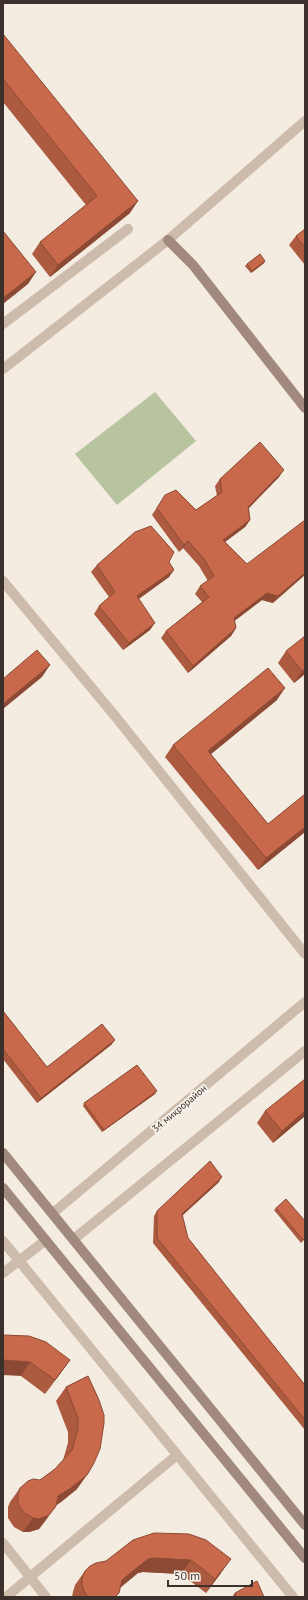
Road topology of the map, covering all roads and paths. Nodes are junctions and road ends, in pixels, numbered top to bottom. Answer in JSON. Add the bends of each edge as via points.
{"nodes":[{"id":1,"x":305,"y":121,"type":"edge"},
{"id":2,"x":128,"y":229,"type":"dead end"},
{"id":3,"x":168,"y":240,"type":"junction"},
{"id":4,"x":3,"y":324,"type":"edge"},
{"id":5,"x":3,"y":369,"type":"edge"},
{"id":6,"x":305,"y":408,"type":"edge"},
{"id":7,"x":3,"y":581,"type":"edge"},
{"id":8,"x":305,"y":954,"type":"edge"},
{"id":9,"x":305,"y":1002,"type":"edge"},
{"id":10,"x":305,"y":1051,"type":"edge"},
{"id":11,"x":3,"y":1153,"type":"edge"},
{"id":12,"x":3,"y":1188,"type":"edge"},
{"id":13,"x":53,"y":1213,"type":"junction"},
{"id":14,"x":74,"y":1239,"type":"junction"},
{"id":15,"x":46,"y":1240,"type":"junction"},
{"id":16,"x":3,"y":1241,"type":"edge"},
{"id":17,"x":19,"y":1260,"type":"junction"},
{"id":18,"x":3,"y":1273,"type":"edge"},
{"id":19,"x":178,"y":1456,"type":"junction"},
{"id":20,"x":305,"y":1525,"type":"edge"},
{"id":21,"x":3,"y":1543,"type":"edge"},
{"id":22,"x":305,"y":1558,"type":"edge"},
{"id":23,"x":30,"y":1577,"type":"junction"},
{"id":24,"x":6,"y":1597,"type":"edge"},
{"id":25,"x":46,"y":1597,"type":"edge"},
{"id":26,"x":293,"y":1597,"type":"edge"}],
"edges":[{"from":1,"to":3,"type":"street"},
{"from":2,"to":4,"type":"street"},
{"from":3,"to":5,"type":"street"},
{"from":3,"to":6,"type":"street","via":[[193,265]]},
{"from":7,"to":8,"type":"street","via":[[115,716]]},
{"from":9,"to":13,"type":"street","name":"34 микрорайон"},
{"from":10,"to":14,"type":"street"},
{"from":11,"to":13,"type":"street"},
{"from":12,"to":15,"type":"street"},
{"from":13,"to":14,"type":"street"},
{"from":14,"to":20,"type":"street"},
{"from":15,"to":17,"type":"street"},
{"from":15,"to":22,"type":"street"},
{"from":16,"to":17,"type":"street"},
{"from":17,"to":18,"type":"street"},
{"from":17,"to":19,"type":"street"},
{"from":19,"to":23,"type":"street"},
{"from":19,"to":26,"type":"street"},
{"from":21,"to":23,"type":"street"},
{"from":23,"to":24,"type":"street"},
{"from":23,"to":25,"type":"street"}]}
